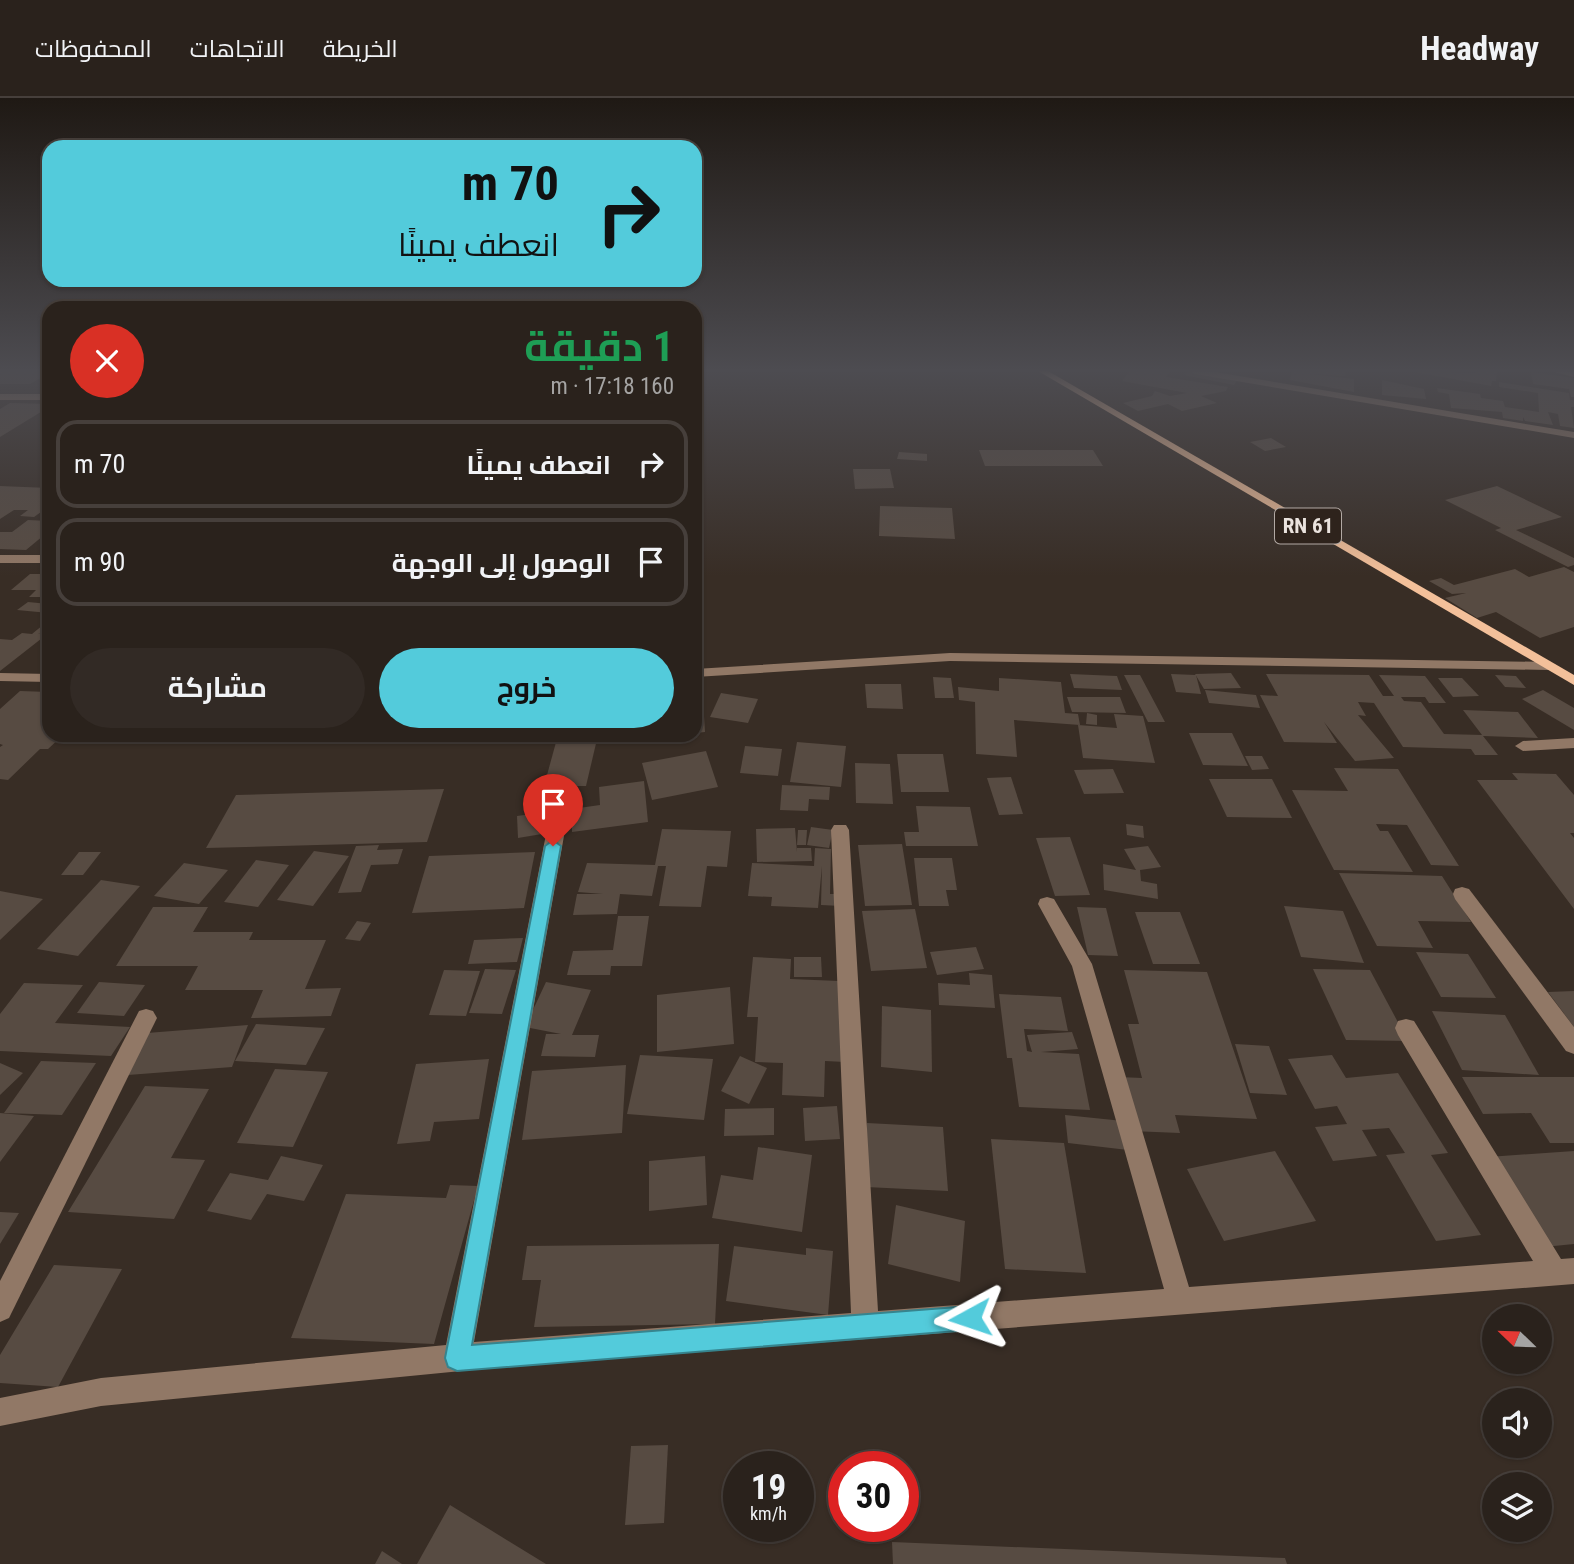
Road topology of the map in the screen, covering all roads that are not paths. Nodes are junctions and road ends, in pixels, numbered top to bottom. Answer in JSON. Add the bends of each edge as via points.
{"nodes":[{"id":1,"x":1160,"y":439,"type":"edge"},
{"id":2,"x":0,"y":559,"type":"edge"},
{"id":3,"x":42,"y":559,"type":"edge"},
{"id":4,"x":1549,"y":666,"type":"junction"},
{"id":5,"x":702,"y":673,"type":"edge"},
{"id":6,"x":0,"y":677,"type":"edge"},
{"id":7,"x":42,"y":678,"type":"edge"},
{"id":8,"x":1574,"y":681,"type":"edge"},
{"id":9,"x":1574,"y":743,"type":"edge"},
{"id":10,"x":1523,"y":746,"type":"dead end"},
{"id":11,"x":558,"y":818,"type":"dead end"},
{"id":12,"x":840,"y":830,"type":"dead end"},
{"id":13,"x":1462,"y":894,"type":"dead end"},
{"id":14,"x":1046,"y":904,"type":"dead end"},
{"id":15,"x":146,"y":1018,"type":"dead end"},
{"id":16,"x":1406,"y":1028,"type":"dead end"},
{"id":17,"x":1574,"y":1044,"type":"edge"},
{"id":18,"x":1564,"y":1272,"type":"edge"},
{"id":19,"x":1180,"y":1301,"type":"junction"},
{"id":20,"x":0,"y":1310,"type":"edge"},
{"id":21,"x":865,"y":1326,"type":"junction"},
{"id":22,"x":457,"y":1358,"type":"junction"},
{"id":23,"x":0,"y":1412,"type":"edge"}],
"edges":[{"from":1,"to":4,"type":"main road","number":"RN 61"},
{"from":2,"to":3,"type":"street"},
{"from":4,"to":5,"type":"street","via":[[950,657]]},
{"from":4,"to":8,"type":"main road","number":"RN 61"},
{"from":6,"to":7,"type":"street"},
{"from":9,"to":10,"type":"street"},
{"from":11,"to":22,"type":"street"},
{"from":12,"to":21,"type":"street"},
{"from":13,"to":17,"type":"street"},
{"from":14,"to":19,"type":"street","via":[[1082,964]]},
{"from":15,"to":20,"type":"street"},
{"from":16,"to":18,"type":"street"},
{"from":18,"to":19,"type":"street"},
{"from":19,"to":21,"type":"street"},
{"from":21,"to":22,"type":"street"},
{"from":22,"to":23,"type":"street","via":[[101,1392]]}]}
